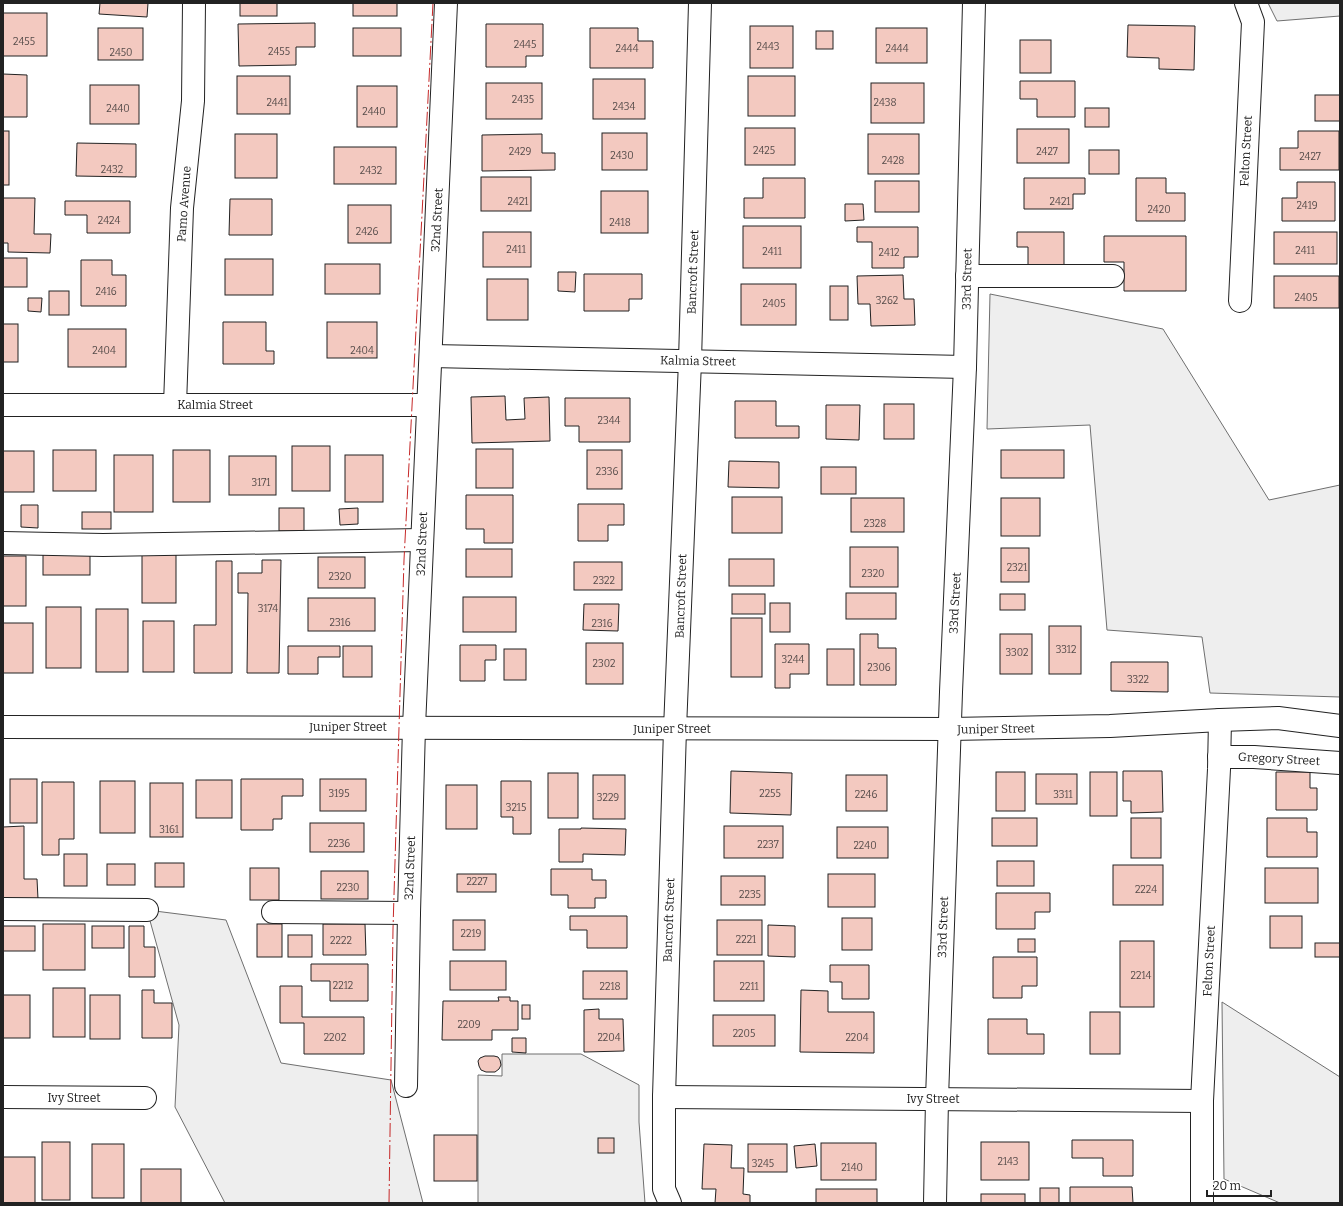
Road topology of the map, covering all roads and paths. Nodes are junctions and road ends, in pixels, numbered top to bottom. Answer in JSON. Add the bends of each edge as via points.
{"nodes":[{"id":1,"x":194,"y":3,"type":"edge"},
{"id":2,"x":446,"y":3,"type":"edge"},
{"id":3,"x":700,"y":3,"type":"edge"},
{"id":4,"x":974,"y":3,"type":"edge"},
{"id":5,"x":1246,"y":3,"type":"edge"},
{"id":6,"x":967,"y":276,"type":"junction"},
{"id":7,"x":1113,"y":276,"type":"dead end"},
{"id":8,"x":1240,"y":301,"type":"dead end"},
{"id":9,"x":431,"y":356,"type":"junction"},
{"id":10,"x":690,"y":361,"type":"junction"},
{"id":11,"x":965,"y":366,"type":"junction"},
{"id":12,"x":3,"y":405,"type":"edge"},
{"id":13,"x":175,"y":405,"type":"junction"},
{"id":14,"x":428,"y":405,"type":"junction"},
{"id":15,"x":422,"y":540,"type":"junction"},
{"id":16,"x":3,"y":543,"type":"edge"},
{"id":17,"x":1220,"y":720,"type":"junction"},
{"id":18,"x":3,"y":726,"type":"edge"},
{"id":19,"x":1340,"y":726,"type":"edge"},
{"id":20,"x":414,"y":727,"type":"junction"},
{"id":21,"x":675,"y":729,"type":"junction"},
{"id":22,"x":950,"y":729,"type":"junction"},
{"id":23,"x":1219,"y":757,"type":"junction"},
{"id":24,"x":1340,"y":763,"type":"edge"},
{"id":25,"x":3,"y":909,"type":"edge"},
{"id":26,"x":147,"y":910,"type":"dead end"},
{"id":27,"x":273,"y":912,"type":"dead end"},
{"id":28,"x":409,"y":914,"type":"junction"},
{"id":29,"x":406,"y":1086,"type":"dead end"},
{"id":30,"x":3,"y":1097,"type":"edge"},
{"id":31,"x":664,"y":1097,"type":"junction"},
{"id":32,"x":145,"y":1098,"type":"dead end"},
{"id":33,"x":937,"y":1099,"type":"junction"},
{"id":34,"x":1202,"y":1101,"type":"junction"},
{"id":35,"x":667,"y":1196,"type":"edge"},
{"id":36,"x":935,"y":1203,"type":"edge"},
{"id":37,"x":1202,"y":1203,"type":"edge"}],
"edges":[{"from":1,"to":13,"type":"street","name":"Pamo Avenue","via":[[194,101],[182,208]]},
{"from":2,"to":9,"type":"street","name":"32nd Street"},
{"from":3,"to":10,"type":"street","name":"Bancroft Street"},
{"from":4,"to":6,"type":"street","name":"33rd Street"},
{"from":5,"to":8,"type":"street","name":"Felton Street","via":[[1253,22]]},
{"from":6,"to":7,"type":"street"},
{"from":6,"to":11,"type":"street","name":"33rd Street"},
{"from":9,"to":10,"type":"street","name":"Kalmia Street"},
{"from":9,"to":14,"type":"street","name":"32nd Street"},
{"from":10,"to":11,"type":"street","name":"Kalmia Street"},
{"from":10,"to":21,"type":"street","name":"Bancroft Street"},
{"from":11,"to":22,"type":"street","name":"33rd Street"},
{"from":12,"to":13,"type":"street","name":"Kalmia Street"},
{"from":13,"to":14,"type":"street","name":"Kalmia Street"},
{"from":14,"to":15,"type":"street","name":"32nd Street"},
{"from":15,"to":16,"type":"street","via":[[103,545]]},
{"from":15,"to":20,"type":"street","name":"32nd Street"},
{"from":17,"to":19,"type":"street","name":"Juniper Street","via":[[1278,718]]},
{"from":17,"to":22,"type":"street","name":"Juniper Street","via":[[1110,726]]},
{"from":17,"to":23,"type":"street","name":"Felton Street"},
{"from":18,"to":20,"type":"street","name":"Juniper Street"},
{"from":20,"to":21,"type":"street","name":"Juniper Street"},
{"from":20,"to":28,"type":"street","name":"32nd Street"},
{"from":21,"to":22,"type":"street","name":"Juniper Street"},
{"from":21,"to":31,"type":"street","name":"Bancroft Street"},
{"from":22,"to":33,"type":"street","name":"33rd Street"},
{"from":23,"to":24,"type":"street","name":"Gregory Street"},
{"from":23,"to":34,"type":"street","name":"Felton Street"},
{"from":25,"to":26,"type":"street"},
{"from":27,"to":28,"type":"street"},
{"from":28,"to":29,"type":"street","name":"32nd Street"},
{"from":30,"to":32,"type":"street","name":"Ivy Street"},
{"from":31,"to":33,"type":"street","name":"Ivy Street"},
{"from":31,"to":35,"type":"street","name":"Bancroft Street"},
{"from":33,"to":34,"type":"street","name":"Ivy Street"},
{"from":33,"to":36,"type":"street","name":"33rd Street"},
{"from":34,"to":37,"type":"street","name":"Felton Street"}]}
